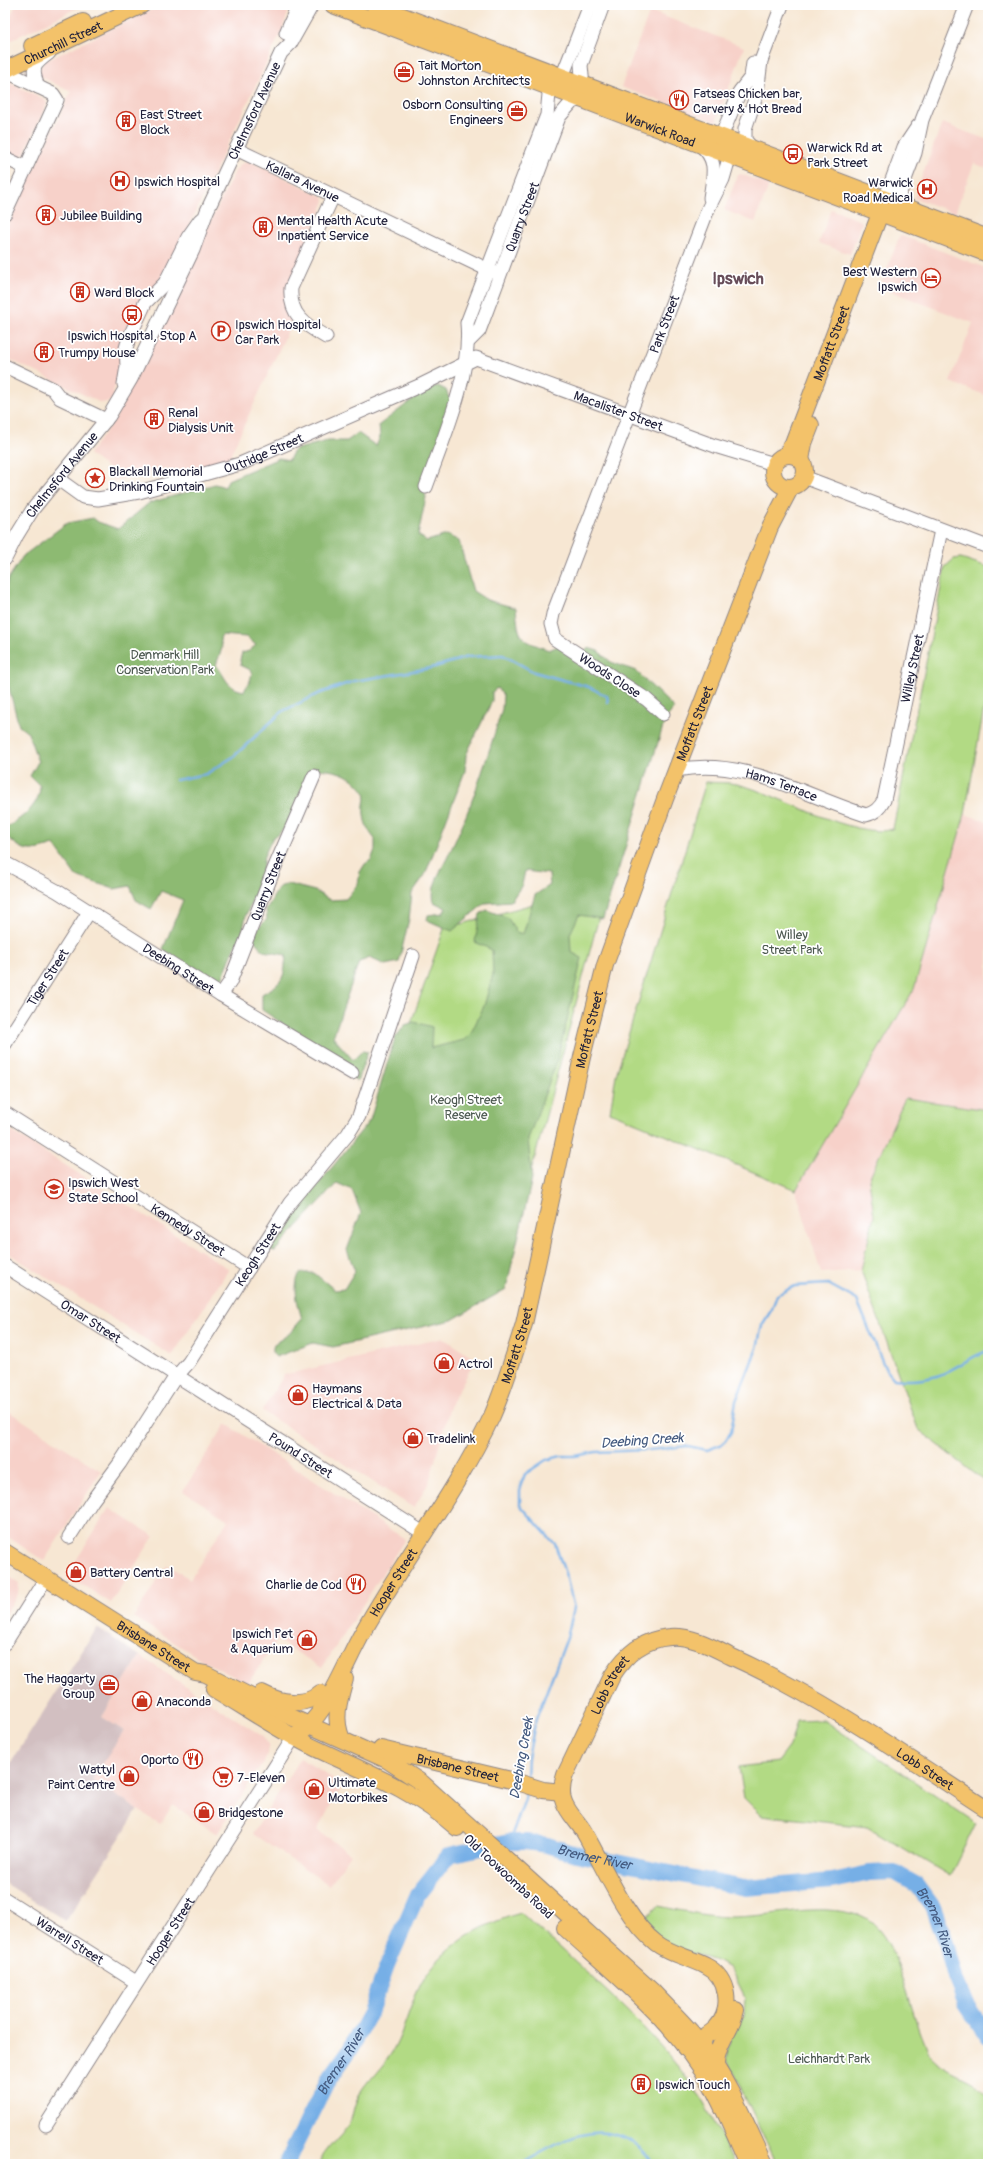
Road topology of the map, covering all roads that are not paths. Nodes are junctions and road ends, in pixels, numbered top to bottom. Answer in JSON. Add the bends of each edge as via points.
{"nodes":[{"id":1,"x":117,"y":5,"type":"edge"},
{"id":2,"x":142,"y":5,"type":"edge"},
{"id":3,"x":298,"y":5,"type":"edge"},
{"id":4,"x":312,"y":5,"type":"edge"},
{"id":5,"x":333,"y":5,"type":"edge"},
{"id":6,"x":374,"y":5,"type":"edge"},
{"id":7,"x":967,"y":5,"type":"edge"},
{"id":8,"x":595,"y":9,"type":"edge"},
{"id":9,"x":779,"y":11,"type":"edge"},
{"id":10,"x":56,"y":47,"type":"junction"},
{"id":11,"x":281,"y":54,"type":"junction"},
{"id":12,"x":5,"y":59,"type":"edge"},
{"id":13,"x":5,"y":70,"type":"edge"},
{"id":14,"x":562,"y":78,"type":"junction"},
{"id":15,"x":744,"y":85,"type":"junction"},
{"id":16,"x":547,"y":86,"type":"junction"},
{"id":17,"x":38,"y":87,"type":"junction"},
{"id":18,"x":758,"y":90,"type":"junction"},
{"id":19,"x":578,"y":93,"type":"junction"},
{"id":20,"x":724,"y":131,"type":"junction"},
{"id":21,"x":744,"y":131,"type":"junction"},
{"id":22,"x":699,"y":144,"type":"junction"},
{"id":23,"x":752,"y":148,"type":"junction"},
{"id":24,"x":236,"y":149,"type":"junction"},
{"id":25,"x":730,"y":156,"type":"junction"},
{"id":26,"x":5,"y":158,"type":"edge"},
{"id":27,"x":26,"y":168,"type":"junction"},
{"id":28,"x":333,"y":196,"type":"junction"},
{"id":29,"x":888,"y":208,"type":"junction"},
{"id":30,"x":708,"y":209,"type":"junction"},
{"id":31,"x":5,"y":213,"type":"edge"},
{"id":32,"x":206,"y":214,"type":"junction"},
{"id":33,"x":988,"y":238,"type":"edge"},
{"id":34,"x":988,"y":254,"type":"edge"},
{"id":35,"x":487,"y":270,"type":"junction"},
{"id":36,"x":500,"y":275,"type":"junction"},
{"id":37,"x":152,"y":295,"type":"junction"},
{"id":38,"x":170,"y":300,"type":"junction"},
{"id":39,"x":326,"y":337,"type":"dead end"},
{"id":40,"x":469,"y":341,"type":"junction"},
{"id":41,"x":126,"y":346,"type":"junction"},
{"id":42,"x":147,"y":346,"type":"junction"},
{"id":43,"x":464,"y":364,"type":"junction"},
{"id":44,"x":5,"y":366,"type":"edge"},
{"id":45,"x":122,"y":394,"type":"junction"},
{"id":46,"x":630,"y":413,"type":"junction"},
{"id":47,"x":109,"y":416,"type":"junction"},
{"id":48,"x":801,"y":460,"type":"junction"},
{"id":49,"x":779,"y":466,"type":"junction"},
{"id":50,"x":804,"y":477,"type":"junction"},
{"id":51,"x":58,"y":479,"type":"junction"},
{"id":52,"x":426,"y":487,"type":"dead end"},
{"id":53,"x":792,"y":487,"type":"junction"},
{"id":54,"x":770,"y":527,"type":"junction"},
{"id":55,"x":941,"y":530,"type":"junction"},
{"id":56,"x":988,"y":547,"type":"edge"},
{"id":57,"x":5,"y":559,"type":"edge"},
{"id":58,"x":555,"y":639,"type":"joint"},
{"id":59,"x":664,"y":714,"type":"dead end"},
{"id":60,"x":677,"y":770,"type":"junction"},
{"id":61,"x":314,"y":776,"type":"dead end"},
{"id":62,"x":881,"y":806,"type":"joint"},
{"id":63,"x":5,"y":863,"type":"edge"},
{"id":64,"x":89,"y":912,"type":"junction"},
{"id":65,"x":413,"y":956,"type":"dead end"},
{"id":66,"x":221,"y":995,"type":"junction"},
{"id":67,"x":5,"y":1044,"type":"edge"},
{"id":68,"x":352,"y":1073,"type":"dead end"},
{"id":69,"x":5,"y":1114,"type":"edge"},
{"id":70,"x":5,"y":1266,"type":"edge"},
{"id":71,"x":249,"y":1268,"type":"junction"},
{"id":72,"x":178,"y":1376,"type":"junction"},
{"id":73,"x":425,"y":1534,"type":"junction"},
{"id":74,"x":69,"y":1537,"type":"dead end"},
{"id":75,"x":5,"y":1552,"type":"edge"},
{"id":76,"x":46,"y":1578,"type":"junction"},
{"id":77,"x":362,"y":1633,"type":"junction"},
{"id":78,"x":5,"y":1643,"type":"edge"},
{"id":79,"x":195,"y":1672,"type":"junction"},
{"id":80,"x":235,"y":1689,"type":"junction"},
{"id":81,"x":320,"y":1692,"type":"junction"},
{"id":82,"x":306,"y":1723,"type":"junction"},
{"id":83,"x":294,"y":1737,"type":"junction"},
{"id":84,"x":348,"y":1742,"type":"junction"},
{"id":85,"x":564,"y":1799,"type":"junction"},
{"id":86,"x":438,"y":1805,"type":"junction"},
{"id":87,"x":988,"y":1810,"type":"edge"},
{"id":88,"x":5,"y":1899,"type":"edge"},
{"id":89,"x":700,"y":1963,"type":"junction"},
{"id":90,"x":136,"y":1982,"type":"junction"},
{"id":91,"x":692,"y":2044,"type":"junction"},
{"id":92,"x":716,"y":2066,"type":"junction"},
{"id":93,"x":46,"y":2125,"type":"dead end"},
{"id":94,"x":748,"y":2164,"type":"edge"},
{"id":95,"x":765,"y":2164,"type":"edge"}],
"edges":[{"from":1,"to":12,"type":"main road","name":"Churchill Street"},
{"from":2,"to":10,"type":"main road","name":"Churchill Street"},
{"from":3,"to":11,"type":"street","name":"Chelmsford Avenue","via":[[282,40]]},
{"from":4,"to":11,"type":"street","name":"Chelmsford Avenue","via":[[290,44]]},
{"from":5,"to":16,"type":"main road","name":"Warwick Road"},
{"from":6,"to":14,"type":"main road","name":"Warwick Road"},
{"from":7,"to":29,"type":"street","name":"Moffatt Street","via":[[922,120],[904,147]]},
{"from":8,"to":14,"type":"street"},
{"from":8,"to":19,"type":"street","via":[[581,65]]},
{"from":9,"to":15,"type":"street","via":[[754,61],[751,77]]},
{"from":9,"to":18,"type":"street","via":[[759,67]]},
{"from":10,"to":13,"type":"main road","name":"Churchill Street"},
{"from":10,"to":17,"type":"street","via":[[37,62],[34,68]]},
{"from":11,"to":24,"type":"street","name":"Chelmsford Avenue"},
{"from":13,"to":17,"type":"street"},
{"from":14,"to":19,"type":"main road","name":"Warwick Road"},
{"from":15,"to":18,"type":"street"},
{"from":15,"to":20,"type":"street"},
{"from":16,"to":19,"type":"main road","name":"Warwick Road"},
{"from":16,"to":35,"type":"street","name":"Quarry Street","via":[[547,115]]},
{"from":17,"to":27,"type":"street","via":[[57,98]]},
{"from":18,"to":21,"type":"street"},
{"from":19,"to":20,"type":"main road","name":"Warwick Road"},
{"from":19,"to":22,"type":"main road","name":"Warwick Road"},
{"from":19,"to":36,"type":"street","name":"Quarry Street","via":[[560,117]]},
{"from":20,"to":21,"type":"street"},
{"from":20,"to":23,"type":"main road","name":"Warwick Road"},
{"from":20,"to":25,"type":"main road"},
{"from":21,"to":23,"type":"street","via":[[745,140]]},
{"from":22,"to":25,"type":"main road","name":"Warwick Road"},
{"from":22,"to":30,"type":"street","via":[[709,152],[713,163]]},
{"from":23,"to":29,"type":"main road","name":"Warwick Road"},
{"from":24,"to":28,"type":"street","name":"Kallara Avenue"},
{"from":24,"to":32,"type":"street","name":"Chelmsford Avenue"},
{"from":25,"to":29,"type":"main road","name":"Warwick Road"},
{"from":25,"to":30,"type":"street","name":"Park Street","via":[[723,179]]},
{"from":26,"to":27,"type":"street"},
{"from":27,"to":31,"type":"street"},
{"from":28,"to":35,"type":"street","name":"Kallara Avenue"},
{"from":28,"to":39,"type":"street","via":[[294,278],[290,293],[301,322]]},
{"from":29,"to":33,"type":"main road","name":"Warwick Road"},
{"from":29,"to":34,"type":"main road","name":"Warwick Road"},
{"from":29,"to":48,"type":"main road","name":"Moffatt Street","via":[[804,443]]},
{"from":29,"to":49,"type":"main road","name":"Moffatt Street","via":[[793,443]]},
{"from":30,"to":46,"type":"street","name":"Park Street"},
{"from":32,"to":37,"type":"street","name":"Chelmsford Avenue","via":[[188,237],[162,287]]},
{"from":32,"to":38,"type":"street","name":"Chelmsford Avenue","via":[[195,246]]},
{"from":35,"to":36,"type":"street","name":"Kallara Avenue"},
{"from":35,"to":40,"type":"street","name":"Quarry Street","via":[[467,323]]},
{"from":36,"to":40,"type":"street","name":"Quarry Street","via":[[479,331]]},
{"from":37,"to":38,"type":"street","via":[[163,295]]},
{"from":37,"to":41,"type":"street","name":"Chelmsford Avenue"},
{"from":38,"to":42,"type":"street","name":"Chelmsford Avenue"},
{"from":40,"to":43,"type":"street","name":"Quarry Street"},
{"from":41,"to":42,"type":"street","via":[[135,354]]},
{"from":41,"to":45,"type":"street","name":"Chelmsford Avenue","via":[[127,366]]},
{"from":42,"to":45,"type":"street","name":"Chelmsford Avenue"},
{"from":43,"to":46,"type":"street","name":"Macalister Street","via":[[476,358]]},
{"from":43,"to":51,"type":"street","name":"Outridge Street","via":[[240,464],[139,492],[98,499],[83,498]]},
{"from":43,"to":52,"type":"street","name":"Quarry Street","via":[[458,396]]},
{"from":44,"to":47,"type":"street","via":[[53,390],[63,390]]},
{"from":45,"to":47,"type":"street","name":"Chelmsford Avenue"},
{"from":46,"to":49,"type":"street","name":"Macalister Street","via":[[715,446]]},
{"from":46,"to":58,"type":"street","name":"Park Street","via":[[553,614],[551,624]]},
{"from":47,"to":51,"type":"street","name":"Chelmsford Avenue"},
{"from":48,"to":49,"type":"main road","via":[[794,455]]},
{"from":48,"to":50,"type":"main road","via":[[805,468]]},
{"from":49,"to":53,"type":"main road","via":[[782,486]]},
{"from":49,"to":54,"type":"main road","name":"Moffatt Street"},
{"from":50,"to":53,"type":"main road"},
{"from":50,"to":55,"type":"street"},
{"from":51,"to":57,"type":"street","name":"Chelmsford Avenue","via":[[33,509]]},
{"from":53,"to":54,"type":"main road","name":"Moffatt Street"},
{"from":54,"to":60,"type":"main road","name":"Moffatt Street"},
{"from":55,"to":56,"type":"street"},
{"from":55,"to":62,"type":"street","name":"Willey Street"},
{"from":58,"to":59,"type":"street","name":"Woods Close","via":[[646,699]]},
{"from":60,"to":62,"type":"street","name":"Hams Terrace","via":[[702,766],[738,769],[866,815]]},
{"from":60,"to":73,"type":"main road","name":"Moffatt Street","via":[[616,931],[593,1010],[524,1324],[510,1370],[467,1464]]},
{"from":61,"to":66,"type":"street","name":"Quarry Street","via":[[230,982]]},
{"from":63,"to":64,"type":"street","name":"Deebing Street","via":[[54,889]]},
{"from":64,"to":66,"type":"street","name":"Deebing Street"},
{"from":64,"to":67,"type":"street","name":"Tiger Street"},
{"from":65,"to":71,"type":"street","name":"Keogh Street","via":[[358,1116],[348,1134],[290,1202]]},
{"from":66,"to":68,"type":"street","name":"Deebing Street"},
{"from":69,"to":71,"type":"street","name":"Kennedy Street"},
{"from":70,"to":72,"type":"street","name":"Omar Street"},
{"from":71,"to":72,"type":"street","name":"Keogh Street"},
{"from":72,"to":73,"type":"street","name":"Pound Street"},
{"from":72,"to":74,"type":"street","name":"Keogh Street"},
{"from":73,"to":77,"type":"main road","name":"Hooper Street"},
{"from":75,"to":76,"type":"main road","name":"Brisbane Street"},
{"from":76,"to":78,"type":"street"},
{"from":76,"to":79,"type":"main road","name":"Brisbane Street"},
{"from":77,"to":81,"type":"main road","name":"Hooper Street","via":[[338,1663]]},
{"from":77,"to":82,"type":"main road","name":"Hooper Street","via":[[345,1668]]},
{"from":77,"to":84,"type":"main road","via":[[345,1679],[338,1710],[337,1725]]},
{"from":79,"to":80,"type":"main road","name":"Brisbane Street","via":[[206,1674]]},
{"from":79,"to":83,"type":"main road","name":"Old Toowoomba Road","via":[[200,1680]]},
{"from":80,"to":81,"type":"main road","via":[[254,1690],[274,1698],[300,1702],[311,1700]]},
{"from":80,"to":82,"type":"main road","name":"Brisbane Street"},
{"from":81,"to":82,"type":"main road","name":"Hooper Street"},
{"from":82,"to":83,"type":"main road","name":"Hooper Street"},
{"from":82,"to":84,"type":"main road","name":"Old Toowoomba Road"},
{"from":83,"to":86,"type":"main road","name":"Old Toowoomba Road"},
{"from":83,"to":90,"type":"street","name":"Hooper Street"},
{"from":84,"to":85,"type":"main road","name":"Brisbane Street","via":[[511,1780]]},
{"from":84,"to":86,"type":"main road","name":"Old Toowoomba Road","via":[[398,1766]]},
{"from":85,"to":87,"type":"main road","name":"Lobb Street","via":[[567,1771],[604,1691],[621,1661],[645,1643],[671,1636],[710,1646],[812,1697]]},
{"from":85,"to":89,"type":"main road","via":[[635,1922],[652,1939],[675,1955]]},
{"from":86,"to":91,"type":"main road","name":"Old Toowoomba Road","via":[[555,1911],[652,1991]]},
{"from":88,"to":90,"type":"street","name":"Warrell Street"},
{"from":89,"to":91,"type":"main road","via":[[710,1968],[719,1978],[725,1988],[727,2001],[726,2010],[712,2032]]},
{"from":89,"to":92,"type":"main road","via":[[718,1968],[727,1974],[733,1982],[736,1994],[735,2014],[717,2052]]},
{"from":90,"to":93,"type":"street","name":"Hooper Street"},
{"from":91,"to":92,"type":"main road","name":"Old Toowoomba Road"},
{"from":91,"to":94,"type":"main road","name":"Old Toowoomba Road"},
{"from":92,"to":95,"type":"main road","name":"Old Toowoomba Road"}]}
